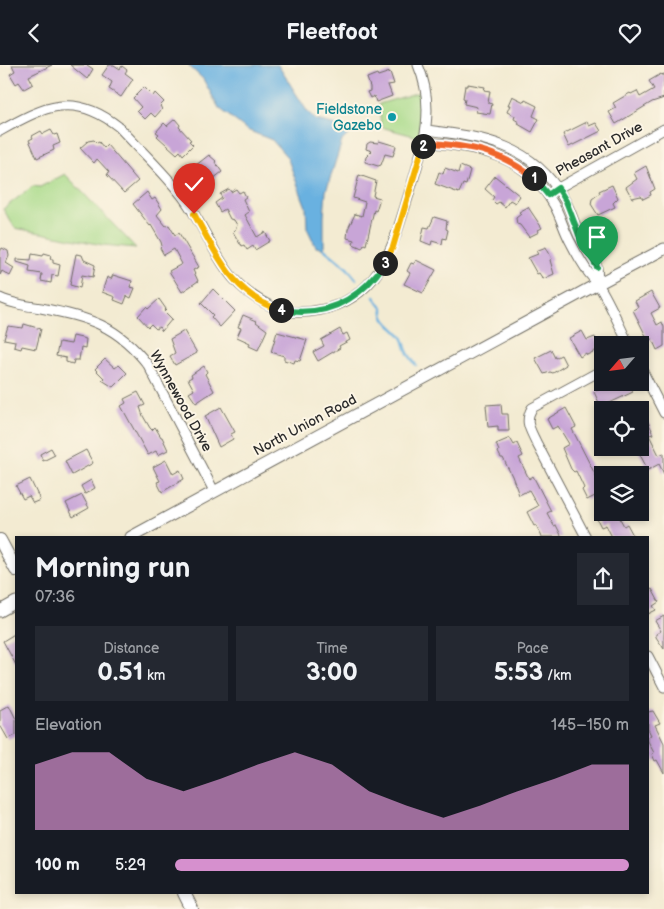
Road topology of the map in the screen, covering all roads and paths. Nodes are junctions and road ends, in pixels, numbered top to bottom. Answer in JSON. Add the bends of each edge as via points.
{"nodes":[{"id":1,"x":418,"y":65,"type":"edge"},
{"id":2,"x":664,"y":129,"type":"edge"},
{"id":3,"x":426,"y":130,"type":"junction"},
{"id":4,"x":0,"y":131,"type":"edge"},
{"id":5,"x":424,"y":142,"type":"junction"},
{"id":6,"x":558,"y":188,"type":"junction"},
{"id":7,"x":548,"y":195,"type":"junction"},
{"id":8,"x":664,"y":249,"type":"edge"},
{"id":9,"x":598,"y":284,"type":"junction"},
{"id":10,"x":0,"y":299,"type":"edge"},
{"id":11,"x":624,"y":336,"type":"edge"},
{"id":12,"x":594,"y":374,"type":"edge"},
{"id":13,"x":649,"y":384,"type":"edge"},
{"id":14,"x":664,"y":413,"type":"edge"},
{"id":15,"x":214,"y":491,"type":"junction"},
{"id":16,"x":133,"y":536,"type":"edge"},
{"id":17,"x":585,"y":536,"type":"edge"},
{"id":18,"x":0,"y":540,"type":"edge"},
{"id":19,"x":15,"y":568,"type":"edge"},
{"id":20,"x":15,"y":603,"type":"edge"},
{"id":21,"x":0,"y":611,"type":"edge"},
{"id":22,"x":649,"y":658,"type":"edge"},
{"id":23,"x":664,"y":687,"type":"edge"},
{"id":24,"x":184,"y":894,"type":"edge"},
{"id":25,"x":192,"y":909,"type":"edge"}],
"edges":[{"from":1,"to":3,"type":"street","via":[[426,90]]},
{"from":2,"to":6,"type":"street","name":"Pheasant Drive"},
{"from":3,"to":5,"type":"street"},
{"from":3,"to":6,"type":"street","via":[[475,137],[513,150],[546,174]]},
{"from":4,"to":5,"type":"street","via":[[32,113],[58,106],[90,109],[107,118],[182,195],[229,275],[253,297],[279,310],[294,312],[338,305],[358,294],[376,277],[393,247]]},
{"from":5,"to":7,"type":"street","via":[[491,152],[520,167]]},
{"from":6,"to":7,"type":"street","name":"Pheasant Drive"},
{"from":6,"to":9,"type":"street","via":[[597,267]]},
{"from":7,"to":9,"type":"street","via":[[569,241]]},
{"from":8,"to":9,"type":"main road","name":"North Union Road"},
{"from":9,"to":11,"type":"street"},
{"from":9,"to":15,"type":"main road","name":"North Union Road"},
{"from":10,"to":15,"type":"street","name":"Wynnewood Drive","via":[[93,320],[136,349],[148,365]]},
{"from":12,"to":17,"type":"street","via":[[532,408],[528,416],[536,442]]},
{"from":13,"to":14,"type":"street"},
{"from":15,"to":16,"type":"main road","name":"North Union Road"},
{"from":18,"to":19,"type":"main road"},
{"from":20,"to":21,"type":"main road"},
{"from":22,"to":23,"type":"street"},
{"from":24,"to":25,"type":"main road"}]}
